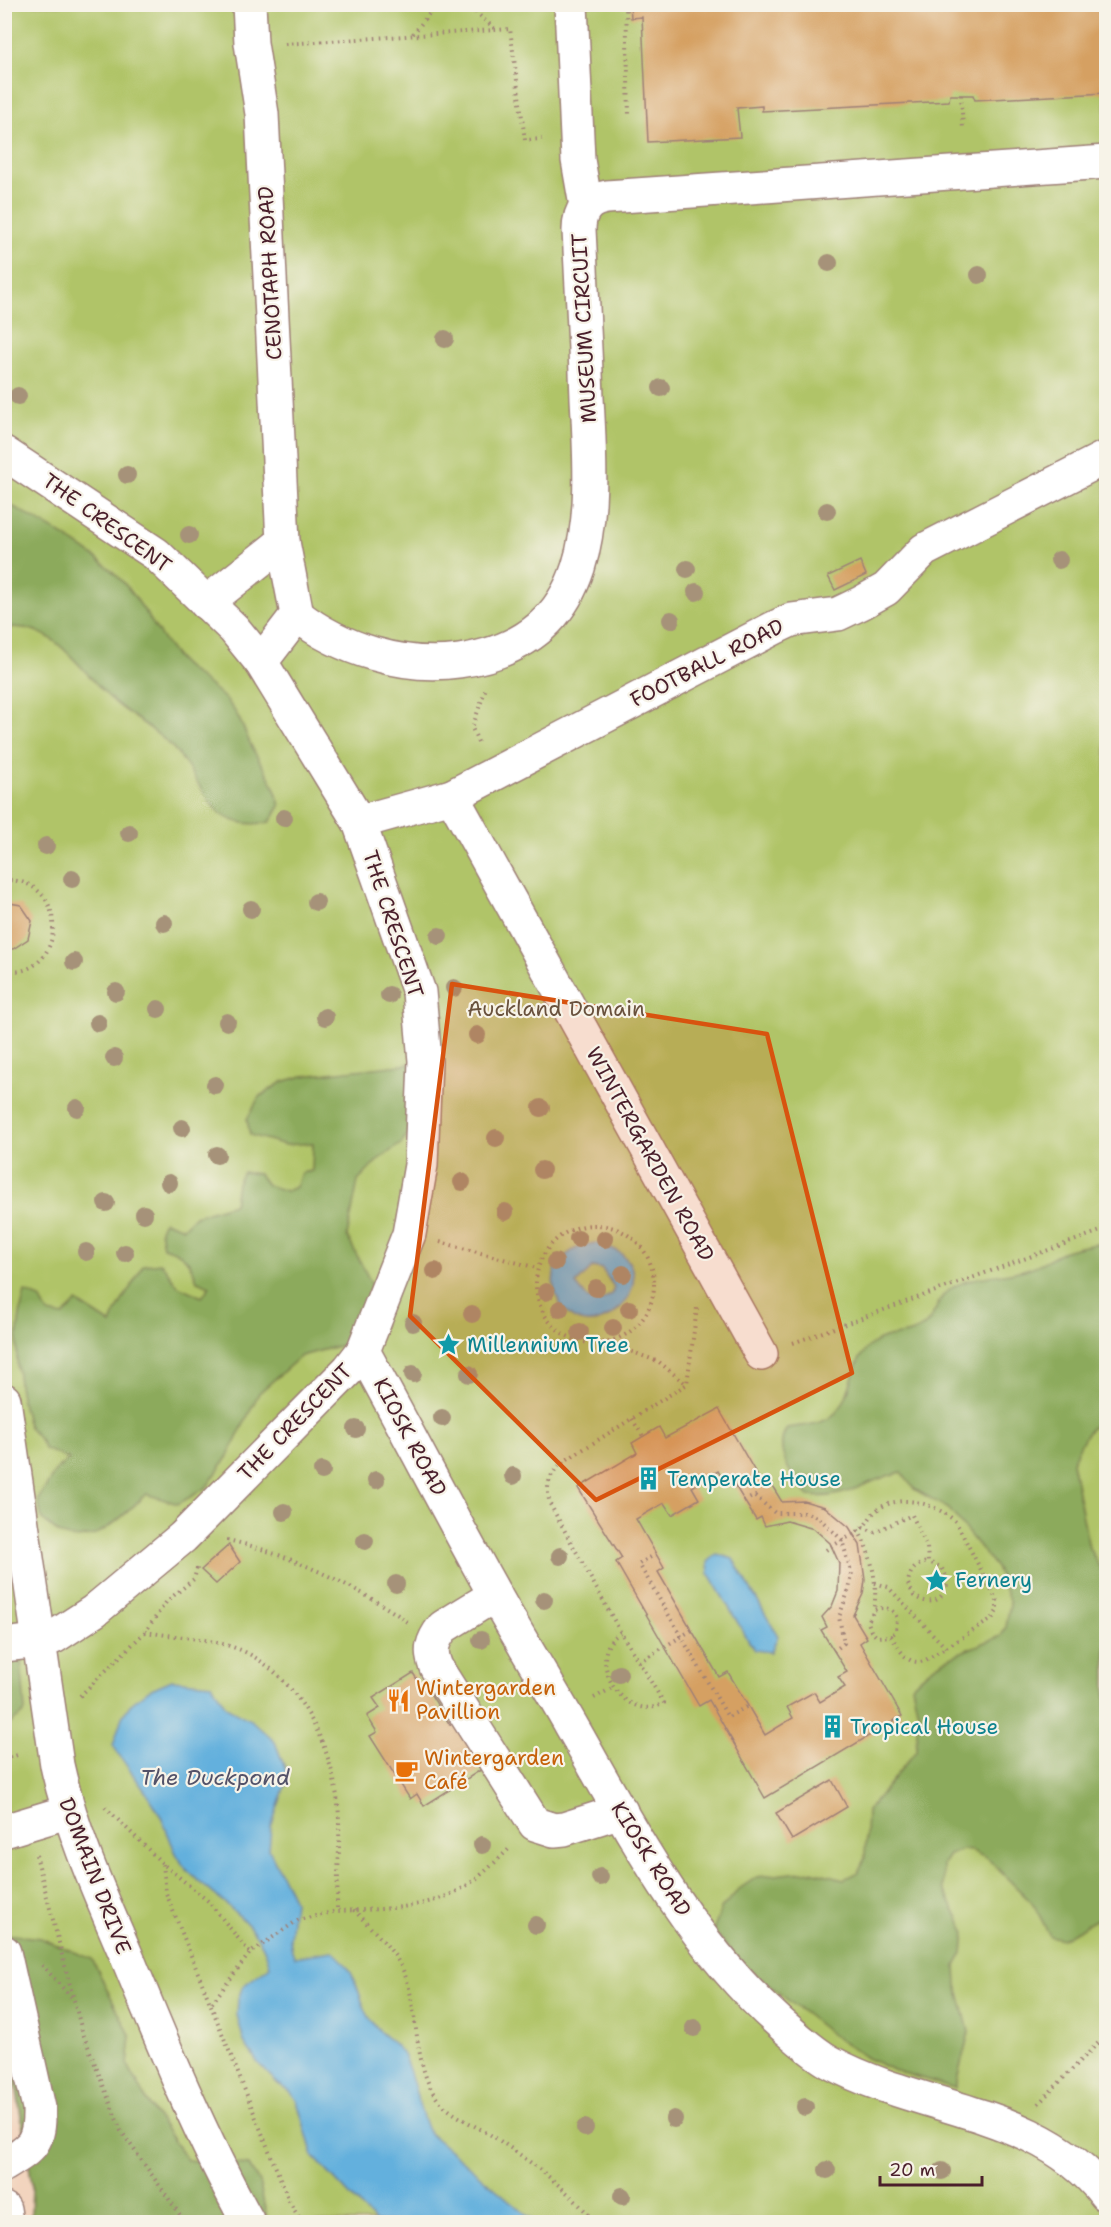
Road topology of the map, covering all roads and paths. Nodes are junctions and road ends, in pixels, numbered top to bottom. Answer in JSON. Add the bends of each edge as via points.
{"nodes":[{"id":1,"x":249,"y":4,"type":"edge"},
{"id":2,"x":437,"y":4,"type":"edge"},
{"id":3,"x":466,"y":4,"type":"edge"},
{"id":4,"x":571,"y":4,"type":"edge"},
{"id":5,"x":626,"y":4,"type":"edge"},
{"id":6,"x":496,"y":29,"type":"junction"},
{"id":7,"x":413,"y":34,"type":"junction"},
{"id":8,"x":289,"y":42,"type":"dead end"},
{"id":9,"x":961,"y":95,"type":"dead end"},
{"id":10,"x":629,"y":115,"type":"dead end"},
{"id":11,"x":543,"y":129,"type":"dead end"},
{"id":12,"x":963,"y":129,"type":"dead end"},
{"id":13,"x":1107,"y":162,"type":"edge"},
{"id":14,"x":586,"y":206,"type":"junction"},
{"id":15,"x":4,"y":453,"type":"edge"},
{"id":16,"x":1107,"y":457,"type":"edge"},
{"id":17,"x":283,"y":542,"type":"junction"},
{"id":18,"x":206,"y":603,"type":"junction"},
{"id":19,"x":297,"y":615,"type":"junction"},
{"id":20,"x":261,"y":662,"type":"junction"},
{"id":21,"x":481,"y":700,"type":"dead end"},
{"id":22,"x":478,"y":742,"type":"dead end"},
{"id":23,"x":452,"y":796,"type":"junction"},
{"id":24,"x":359,"y":822,"type":"junction"},
{"id":25,"x":4,"y":880,"type":"edge"},
{"id":26,"x":4,"y":972,"type":"edge"},
{"id":27,"x":1107,"y":1229,"type":"edge"},
{"id":28,"x":409,"y":1234,"type":"junction"},
{"id":29,"x":537,"y":1268,"type":"junction"},
{"id":30,"x":697,"y":1302,"type":"dead end"},
{"id":31,"x":609,"y":1342,"type":"junction"},
{"id":32,"x":363,"y":1350,"type":"junction"},
{"id":33,"x":761,"y":1354,"type":"joint"},
{"id":34,"x":687,"y":1384,"type":"junction"},
{"id":35,"x":4,"y":1400,"type":"edge"},
{"id":36,"x":632,"y":1419,"type":"junction"},
{"id":37,"x":643,"y":1437,"type":"dead end"},
{"id":38,"x":744,"y":1502,"type":"dead end"},
{"id":39,"x":863,"y":1527,"type":"junction"},
{"id":40,"x":858,"y":1530,"type":"junction"},
{"id":41,"x":842,"y":1540,"type":"junction"},
{"id":42,"x":221,"y":1541,"type":"dead end"},
{"id":43,"x":826,"y":1550,"type":"dead end"},
{"id":44,"x":656,"y":1554,"type":"dead end"},
{"id":45,"x":928,"y":1562,"type":"junction"},
{"id":46,"x":198,"y":1563,"type":"dead end"},
{"id":47,"x":875,"y":1583,"type":"junction"},
{"id":48,"x":495,"y":1595,"type":"junction"},
{"id":49,"x":874,"y":1610,"type":"junction"},
{"id":50,"x":692,"y":1630,"type":"dead end"},
{"id":51,"x":145,"y":1632,"type":"junction"},
{"id":52,"x":621,"y":1633,"type":"junction"},
{"id":53,"x":891,"y":1636,"type":"junction"},
{"id":54,"x":681,"y":1637,"type":"junction"},
{"id":55,"x":38,"y":1641,"type":"junction"},
{"id":56,"x":433,"y":1641,"type":"junction"},
{"id":57,"x":4,"y":1645,"type":"edge"},
{"id":58,"x":946,"y":1648,"type":"junction"},
{"id":59,"x":834,"y":1651,"type":"dead end"},
{"id":60,"x":639,"y":1662,"type":"junction"},
{"id":61,"x":614,"y":1687,"type":"junction"},
{"id":62,"x":600,"y":1695,"type":"dead end"},
{"id":63,"x":79,"y":1696,"type":"dead end"},
{"id":64,"x":748,"y":1706,"type":"dead end"},
{"id":65,"x":46,"y":1757,"type":"junction"},
{"id":66,"x":4,"y":1759,"type":"edge"},
{"id":67,"x":103,"y":1805,"type":"dead end"},
{"id":68,"x":621,"y":1811,"type":"junction"},
{"id":69,"x":67,"y":1812,"type":"junction"},
{"id":70,"x":535,"y":1824,"type":"junction"},
{"id":71,"x":16,"y":1827,"type":"edge"},
{"id":72,"x":163,"y":1864,"type":"junction"},
{"id":73,"x":353,"y":1910,"type":"junction"},
{"id":74,"x":337,"y":1911,"type":"junction"},
{"id":75,"x":4,"y":1952,"type":"edge"},
{"id":76,"x":250,"y":1953,"type":"junction"},
{"id":77,"x":212,"y":2004,"type":"junction"},
{"id":78,"x":1107,"y":2035,"type":"edge"},
{"id":79,"x":1014,"y":2128,"type":"junction"},
{"id":80,"x":4,"y":2165,"type":"edge"},
{"id":81,"x":1107,"y":2195,"type":"edge"},
{"id":82,"x":4,"y":2209,"type":"edge"},
{"id":83,"x":6,"y":2223,"type":"edge"},
{"id":84,"x":185,"y":2223,"type":"edge"},
{"id":85,"x":248,"y":2223,"type":"edge"},
{"id":86,"x":302,"y":2223,"type":"edge"},
{"id":87,"x":595,"y":2223,"type":"edge"}],
"edges":[{"from":1,"to":17,"type":"street","name":"CENOTAPH ROAD","via":[[262,114]]},
{"from":2,"to":7,"type":"path"},
{"from":3,"to":6,"type":"path"},
{"from":4,"to":14,"type":"street","via":[[578,160]]},
{"from":5,"to":10,"type":"path"},
{"from":6,"to":7,"type":"path"},
{"from":6,"to":11,"type":"path","via":[[510,29],[525,140],[542,140]]},
{"from":7,"to":8,"type":"path"},
{"from":9,"to":12,"type":"path"},
{"from":13,"to":14,"type":"street","name":"MUSEUM CIRCUIT","via":[[607,197]]},
{"from":14,"to":19,"type":"street","name":"MUSEUM CIRCUIT","via":[[581,212],[579,230],[592,484],[583,559],[560,606],[524,640],[483,656],[445,663],[391,658],[347,645],[316,630]]},
{"from":15,"to":18,"type":"street","name":"THE CRESCENT","via":[[156,554]]},
{"from":16,"to":23,"type":"street","name":"FOOTBALL ROAD","via":[[924,550],[886,589],[861,603],[838,614],[791,620],[774,628]]},
{"from":17,"to":18,"type":"street"},
{"from":17,"to":19,"type":"street","name":"CENOTAPH ROAD"},
{"from":18,"to":20,"type":"street","name":"THE CRESCENT"},
{"from":19,"to":20,"type":"street"},
{"from":20,"to":24,"type":"street","name":"THE CRESCENT"},
{"from":21,"to":22,"type":"path","via":[[472,728]]},
{"from":23,"to":24,"type":"street","name":"FOOTBALL ROAD"},
{"from":23,"to":33,"type":"street","name":"WINTERGARDEN ROAD"},
{"from":24,"to":28,"type":"street","name":"THE CRESCENT","via":[[418,992],[425,1061],[422,1165]]},
{"from":25,"to":26,"type":"path","via":[[30,885],[43,894],[55,922],[47,951],[37,963],[24,970]]},
{"from":27,"to":33,"type":"path"},
{"from":28,"to":29,"type":"path"},
{"from":28,"to":32,"type":"street","name":"THE CRESCENT"},
{"from":29,"to":31,"type":"path","via":[[535,1288],[540,1308],[552,1325],[569,1337],[588,1343]]},
{"from":29,"to":31,"type":"path","via":[[546,1249],[561,1234],[580,1225],[601,1224],[621,1230],[638,1242],[650,1259],[655,1280],[653,1300],[643,1320],[628,1334]]},
{"from":30,"to":34,"type":"path"},
{"from":31,"to":34,"type":"path","via":[[659,1362]]},
{"from":32,"to":48,"type":"street","name":"KIOSK ROAD"},
{"from":32,"to":55,"type":"street","name":"THE CRESCENT","via":[[349,1369],[183,1537],[76,1625]]},
{"from":34,"to":36,"type":"path"},
{"from":35,"to":55,"type":"street","name":"DOMAIN DRIVE"},
{"from":36,"to":37,"type":"path"},
{"from":36,"to":52,"type":"path","via":[[563,1462],[551,1474],[548,1484],[550,1504]]},
{"from":38,"to":41,"type":"path","via":[[755,1496],[776,1513],[807,1513],[829,1525]]},
{"from":39,"to":40,"type":"path"},
{"from":39,"to":45,"type":"path","via":[[874,1532],[912,1515],[927,1547]]},
{"from":39,"to":58,"type":"path","via":[[878,1509],[895,1503],[931,1505],[956,1522],[997,1601],[997,1611],[992,1619]]},
{"from":40,"to":41,"type":"path"},
{"from":40,"to":47,"type":"path","via":[[866,1545]]},
{"from":41,"to":43,"type":"path"},
{"from":41,"to":59,"type":"path","via":[[852,1575],[838,1617],[844,1643]]},
{"from":42,"to":56,"type":"path","via":[[230,1540],[310,1568],[379,1602]]},
{"from":44,"to":54,"type":"path","via":[[639,1564]]},
{"from":45,"to":45,"type":"path","via":[[941,1567],[948,1579],[942,1596],[930,1602],[914,1596],[908,1584],[913,1569]]},
{"from":46,"to":51,"type":"path","via":[[194,1579],[167,1601]]},
{"from":47,"to":49,"type":"path"},
{"from":47,"to":58,"type":"path","via":[[888,1587]]},
{"from":48,"to":56,"type":"street","via":[[443,1627]]},
{"from":48,"to":68,"type":"street","name":"KIOSK ROAD"},
{"from":49,"to":53,"type":"path","via":[[869,1617],[871,1631],[877,1637]]},
{"from":49,"to":53,"type":"path","via":[[884,1608],[895,1614],[898,1624]]},
{"from":50,"to":54,"type":"path"},
{"from":51,"to":63,"type":"path"},
{"from":51,"to":74,"type":"path","via":[[230,1646],[244,1652],[273,1672],[308,1713],[336,1794]]},
{"from":52,"to":60,"type":"path"},
{"from":52,"to":61,"type":"path","via":[[609,1641],[604,1656]]},
{"from":53,"to":58,"type":"path","via":[[908,1660],[917,1663]]},
{"from":54,"to":60,"type":"path"},
{"from":54,"to":64,"type":"path","via":[[728,1717]]},
{"from":55,"to":57,"type":"street","name":"THE CRESCENT"},
{"from":55,"to":65,"type":"street","name":"DOMAIN DRIVE"},
{"from":56,"to":70,"type":"street","via":[[436,1667]]},
{"from":60,"to":61,"type":"path","via":[[664,1704],[641,1709],[626,1701]]},
{"from":61,"to":62,"type":"path"},
{"from":65,"to":66,"type":"path"},
{"from":65,"to":69,"type":"street","name":"DOMAIN DRIVE"},
{"from":67,"to":72,"type":"path"},
{"from":68,"to":70,"type":"street","via":[[564,1829]]},
{"from":68,"to":79,"type":"street","name":"KIOSK ROAD","via":[[702,1940],[780,2023],[829,2061],[898,2090]]},
{"from":69,"to":71,"type":"street"},
{"from":69,"to":85,"type":"street","name":"DOMAIN DRIVE","via":[[155,2026],[213,2157]]},
{"from":70,"to":73,"type":"path","via":[[481,1875],[459,1890],[424,1902]]},
{"from":71,"to":84,"type":"path","via":[[82,2031],[121,2131]]},
{"from":72,"to":76,"type":"path","via":[[208,1901]]},
{"from":72,"to":77,"type":"path","via":[[166,1893]]},
{"from":73,"to":74,"type":"path"},
{"from":73,"to":87,"type":"path","via":[[399,1961],[409,1988],[431,2088],[441,2103],[570,2192]]},
{"from":74,"to":76,"type":"path","via":[[298,1920]]},
{"from":75,"to":80,"type":"street","via":[[39,2108],[39,2127],[36,2141],[27,2151]]},
{"from":76,"to":77,"type":"path"},
{"from":77,"to":86,"type":"path","via":[[290,2203]]},
{"from":78,"to":79,"type":"path"},
{"from":79,"to":81,"type":"street","name":"KIOSK ROAD","via":[[1056,2149],[1095,2180]]},
{"from":82,"to":83,"type":"street"}]}
